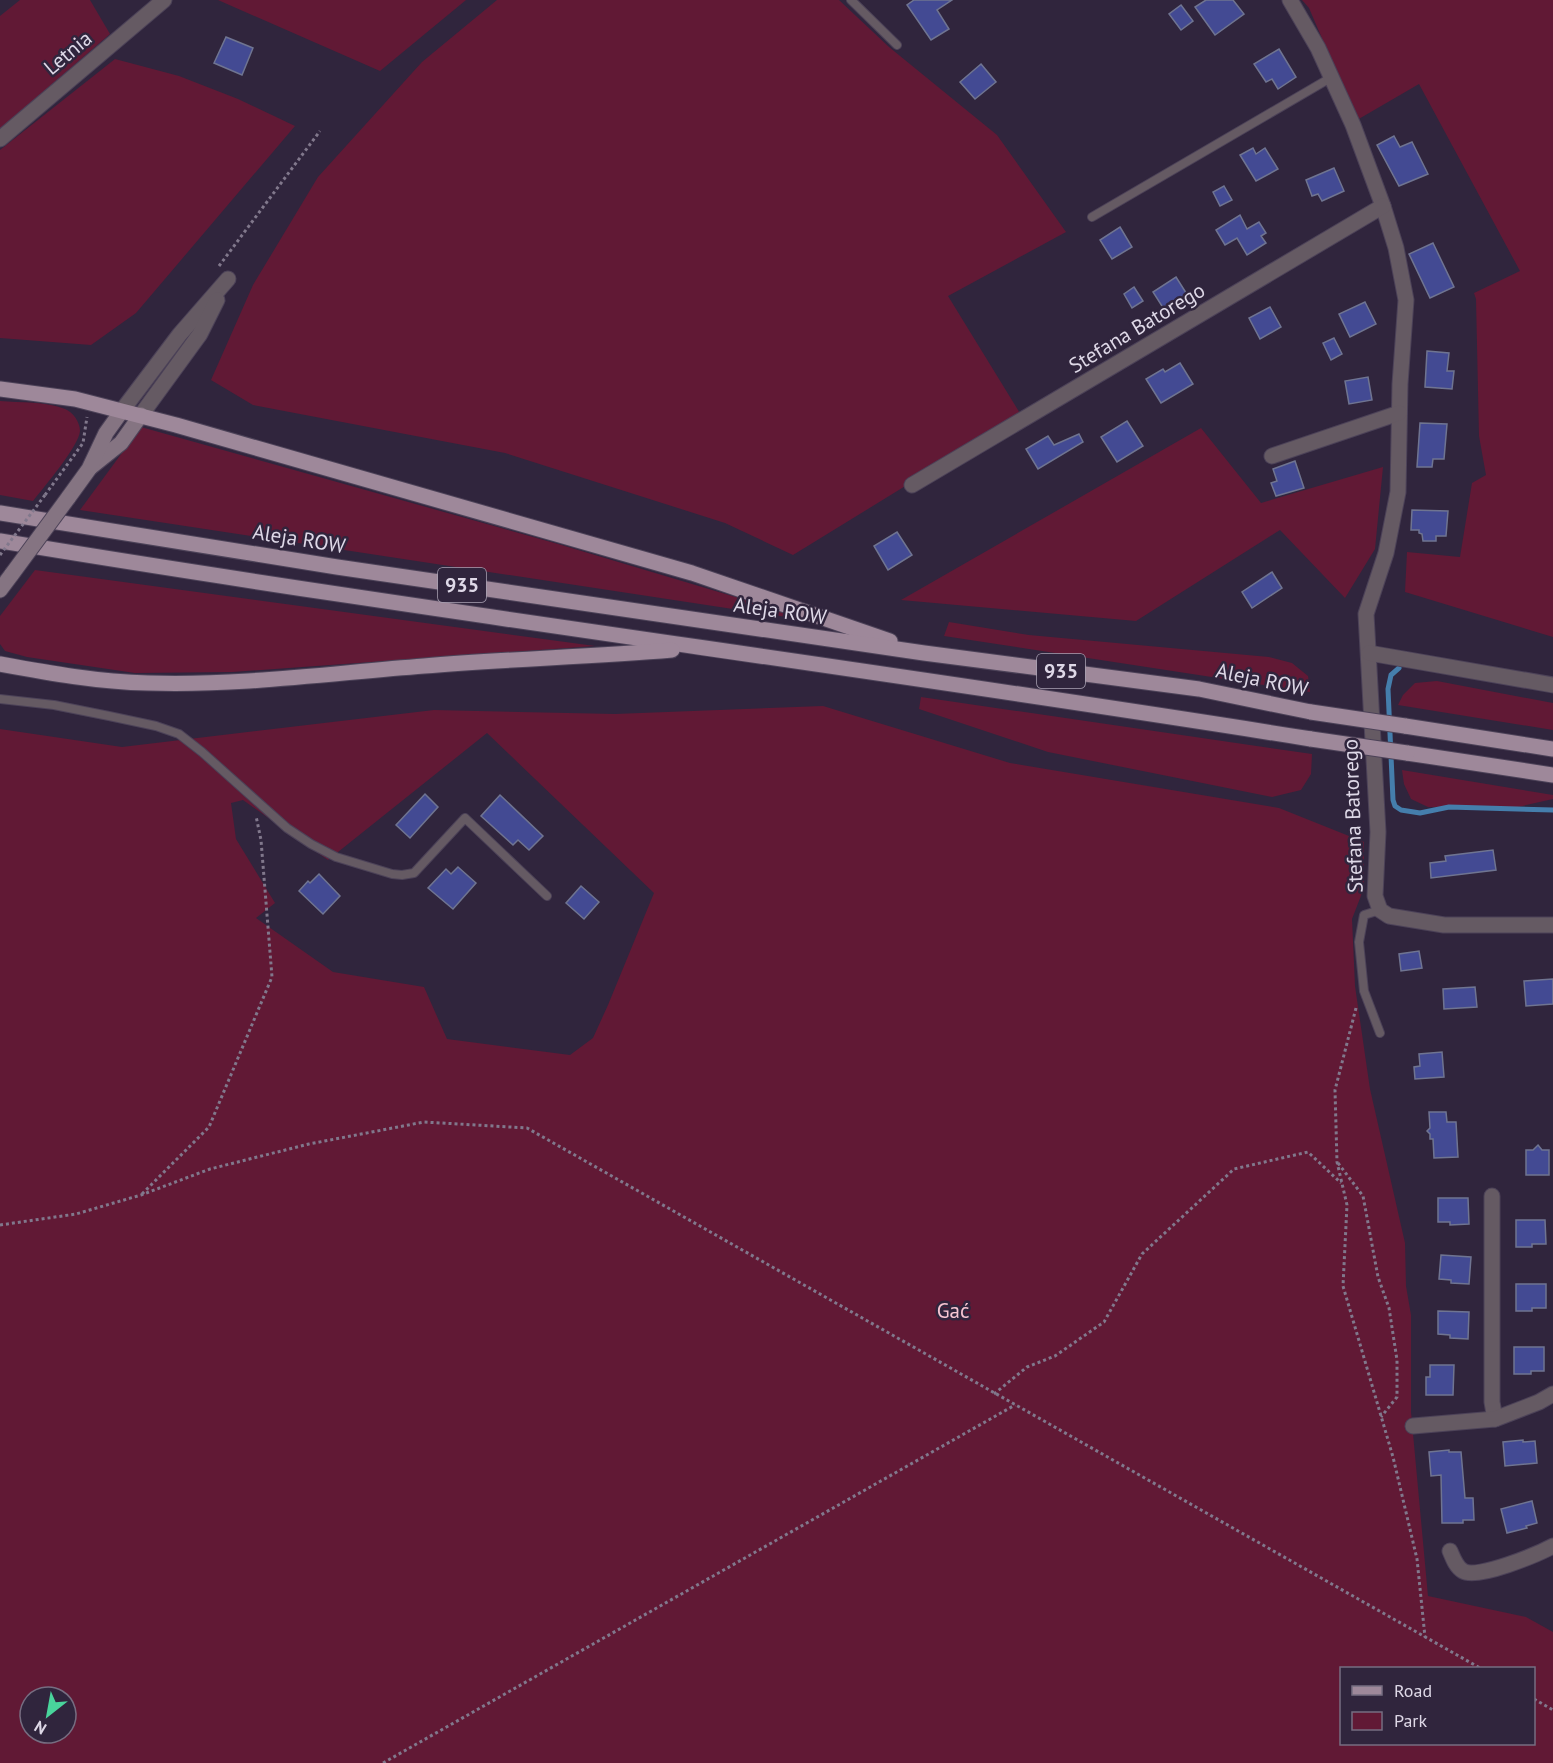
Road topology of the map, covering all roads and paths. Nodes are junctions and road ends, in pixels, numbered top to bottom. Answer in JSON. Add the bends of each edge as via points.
{"nodes":[{"id":1,"x":164,"y":0,"type":"edge"},
{"id":2,"x":851,"y":0,"type":"edge"},
{"id":3,"x":1290,"y":0,"type":"edge"},
{"id":4,"x":897,"y":45,"type":"dead end"},
{"id":5,"x":1332,"y":77,"type":"junction"},
{"id":6,"x":0,"y":139,"type":"edge"},
{"id":7,"x":1383,"y":206,"type":"junction"},
{"id":8,"x":1092,"y":217,"type":"dead end"},
{"id":9,"x":0,"y":389,"type":"edge"},
{"id":10,"x":122,"y":412,"type":"junction"},
{"id":11,"x":1399,"y":413,"type":"junction"},
{"id":12,"x":141,"y":415,"type":"junction"},
{"id":13,"x":1272,"y":456,"type":"dead end"},
{"id":14,"x":89,"y":469,"type":"junction"},
{"id":15,"x":912,"y":485,"type":"dead end"},
{"id":16,"x":45,"y":495,"type":"dead end"},
{"id":17,"x":0,"y":513,"type":"edge"},
{"id":18,"x":0,"y":541,"type":"edge"},
{"id":19,"x":0,"y":555,"type":"edge"},
{"id":20,"x":0,"y":590,"type":"edge"},
{"id":21,"x":700,"y":648,"type":"junction"},
{"id":22,"x":924,"y":653,"type":"junction"},
{"id":23,"x":1369,"y":653,"type":"junction"},
{"id":24,"x":0,"y":664,"type":"edge"},
{"id":25,"x":1553,"y":685,"type":"edge"},
{"id":26,"x":0,"y":699,"type":"edge"},
{"id":27,"x":1553,"y":749,"type":"edge"},
{"id":28,"x":1553,"y":775,"type":"edge"},
{"id":29,"x":252,"y":797,"type":"junction"},
{"id":30,"x":547,"y":896,"type":"dead end"},
{"id":31,"x":1380,"y":910,"type":"junction"},
{"id":32,"x":1553,"y":925,"type":"edge"},
{"id":33,"x":1364,"y":991,"type":"junction"},
{"id":34,"x":1380,"y":1033,"type":"dead end"},
{"id":35,"x":1337,"y":1162,"type":"junction"},
{"id":36,"x":1342,"y":1184,"type":"junction"},
{"id":37,"x":141,"y":1195,"type":"junction"},
{"id":38,"x":1492,"y":1196,"type":"dead end"},
{"id":39,"x":0,"y":1225,"type":"edge"},
{"id":40,"x":994,"y":1394,"type":"junction"},
{"id":41,"x":1553,"y":1394,"type":"edge"},
{"id":42,"x":1015,"y":1406,"type":"junction"},
{"id":43,"x":1381,"y":1417,"type":"junction"},
{"id":44,"x":1495,"y":1419,"type":"junction"},
{"id":45,"x":1413,"y":1426,"type":"dead end"},
{"id":46,"x":1553,"y":1546,"type":"edge"},
{"id":47,"x":1450,"y":1551,"type":"dead end"},
{"id":48,"x":1425,"y":1637,"type":"junction"},
{"id":49,"x":1478,"y":1667,"type":"edge"},
{"id":50,"x":1535,"y":1700,"type":"edge"},
{"id":51,"x":1553,"y":1710,"type":"edge"},
{"id":52,"x":383,"y":1763,"type":"edge"}],
"edges":[{"from":1,"to":6,"type":"street","name":"Letnia"},
{"from":2,"to":4,"type":"lane"},
{"from":3,"to":5,"type":"street","name":"Stefana Batorego"},
{"from":5,"to":7,"type":"street","name":"Stefana Batorego"},
{"from":5,"to":8,"type":"lane"},
{"from":7,"to":11,"type":"street","name":"Stefana Batorego","via":[[1406,300]]},
{"from":7,"to":15,"type":"street","name":"Stefana Batorego"},
{"from":9,"to":10,"type":"main road","via":[[75,399]]},
{"from":10,"to":12,"type":"main road"},
{"from":10,"to":12,"type":"street","via":[[180,334],[228,279],[200,334]]},
{"from":10,"to":14,"type":"street","via":[[106,433]]},
{"from":11,"to":13,"type":"street"},
{"from":11,"to":23,"type":"street","name":"Stefana Batorego","via":[[1398,492],[1386,553],[1366,614]]},
{"from":12,"to":14,"type":"street","via":[[121,443]]},
{"from":12,"to":22,"type":"main road","via":[[692,573]]},
{"from":14,"to":20,"type":"street","bridge":true},
{"from":16,"to":19,"type":"path","bridge":true},
{"from":17,"to":22,"type":"main road","name":"Aleja ROW","number":"935"},
{"from":18,"to":21,"type":"main road","number":"935"},
{"from":21,"to":24,"type":"main road","via":[[198,684],[96,679]]},
{"from":21,"to":28,"type":"main road","number":"935","bridge":true},
{"from":22,"to":27,"type":"main road","name":"Aleja ROW","number":"935","bridge":true,"via":[[1199,689],[1311,712]]},
{"from":23,"to":25,"type":"street"},
{"from":23,"to":31,"type":"street","name":"Stefana Batorego","via":[[1378,832],[1375,896]]},
{"from":26,"to":29,"type":"lane","via":[[54,705],[179,734]]},
{"from":29,"to":30,"type":"lane","via":[[287,828],[336,858],[402,875],[419,869],[465,818]]},
{"from":29,"to":37,"type":"path","via":[[261,840],[272,977],[209,1127]]},
{"from":31,"to":32,"type":"street","name":"Stefana Batorego","via":[[1389,916],[1444,924]]},
{"from":31,"to":33,"type":"lane","via":[[1364,915],[1359,942]]},
{"from":33,"to":34,"type":"lane"},
{"from":33,"to":35,"type":"path","via":[[1358,1000],[1335,1090]]},
{"from":35,"to":36,"type":"path"},
{"from":35,"to":43,"type":"path","via":[[1363,1196],[1378,1277],[1389,1308],[1397,1360],[1397,1397]]},
{"from":36,"to":40,"type":"path","via":[[1308,1152],[1234,1169],[1142,1254],[1104,1323],[1055,1356],[1027,1366]]},
{"from":36,"to":43,"type":"path","via":[[1347,1205],[1343,1286]]},
{"from":37,"to":39,"type":"path","via":[[76,1214]]},
{"from":37,"to":40,"type":"path","via":[[210,1169],[309,1144],[424,1122],[527,1128]]},
{"from":38,"to":44,"type":"street"},
{"from":40,"to":42,"type":"path"},
{"from":41,"to":44,"type":"street"},
{"from":42,"to":48,"type":"path"},
{"from":42,"to":52,"type":"path"},
{"from":43,"to":48,"type":"path","via":[[1417,1559]]},
{"from":44,"to":45,"type":"street"},
{"from":46,"to":47,"type":"street","via":[[1486,1571],[1469,1573],[1461,1571]]},
{"from":48,"to":49,"type":"path"},
{"from":50,"to":51,"type":"path"}]}
